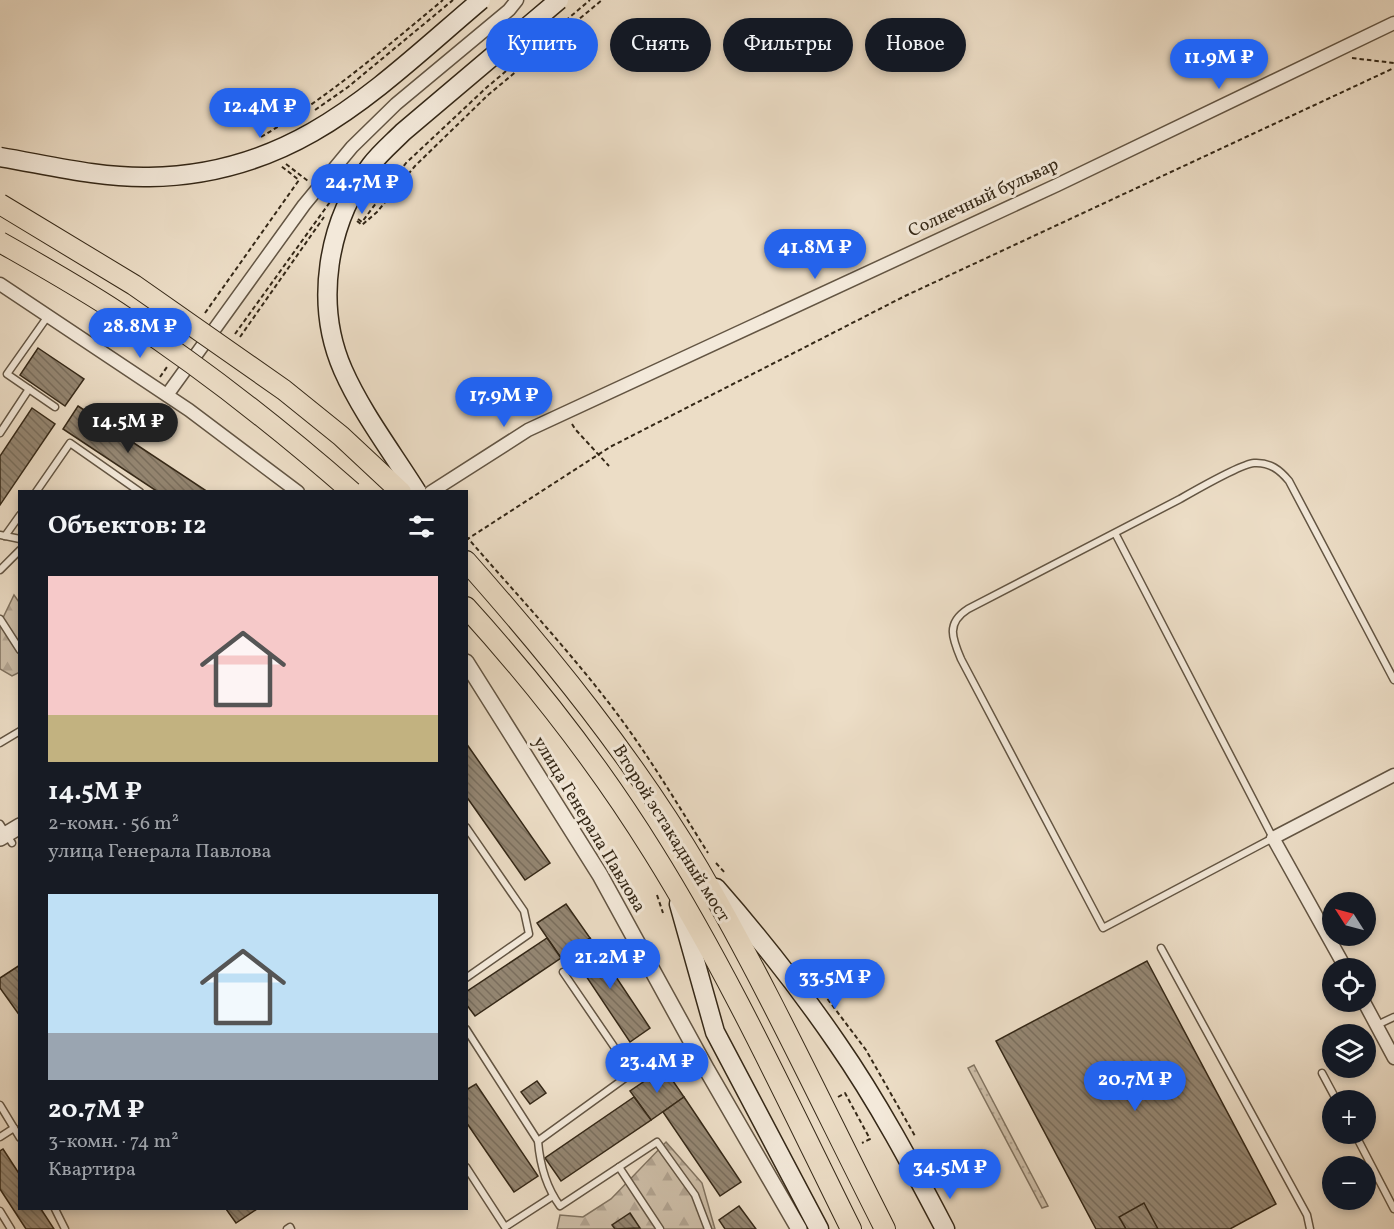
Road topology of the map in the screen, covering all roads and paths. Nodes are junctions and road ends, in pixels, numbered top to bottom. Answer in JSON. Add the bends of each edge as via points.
{"nodes":[{"id":1,"x":443,"y":0,"type":"edge"},
{"id":2,"x":453,"y":0,"type":"edge"},
{"id":3,"x":481,"y":0,"type":"edge"},
{"id":4,"x":517,"y":0,"type":"edge"},
{"id":5,"x":525,"y":0,"type":"edge"},
{"id":6,"x":559,"y":0,"type":"edge"},
{"id":7,"x":602,"y":0,"type":"edge"},
{"id":8,"x":509,"y":10,"type":"junction"},
{"id":9,"x":1394,"y":23,"type":"edge"},
{"id":10,"x":1326,"y":55,"type":"junction"},
{"id":11,"x":1394,"y":63,"type":"edge"},
{"id":12,"x":1394,"y":68,"type":"edge"},
{"id":13,"x":348,"y":87,"type":"dead end"},
{"id":14,"x":266,"y":145,"type":"dead end"},
{"id":15,"x":0,"y":157,"type":"edge"},
{"id":16,"x":276,"y":159,"type":"dead end"},
{"id":17,"x":332,"y":198,"type":"dead end"},
{"id":18,"x":334,"y":203,"type":"dead end"},
{"id":19,"x":0,"y":204,"type":"edge"},
{"id":20,"x":353,"y":218,"type":"dead end"},
{"id":21,"x":0,"y":242,"type":"edge"},
{"id":22,"x":0,"y":284,"type":"edge"},
{"id":23,"x":48,"y":315,"type":"junction"},
{"id":24,"x":200,"y":320,"type":"dead end"},
{"id":25,"x":230,"y":341,"type":"dead end"},
{"id":26,"x":234,"y":344,"type":"dead end"},
{"id":27,"x":167,"y":367,"type":"dead end"},
{"id":28,"x":160,"y":377,"type":"dead end"},
{"id":29,"x":29,"y":389,"type":"junction"},
{"id":30,"x":167,"y":395,"type":"junction"},
{"id":31,"x":55,"y":407,"type":"dead end"},
{"id":32,"x":567,"y":412,"type":"junction"},
{"id":33,"x":0,"y":434,"type":"edge"},
{"id":34,"x":599,"y":454,"type":"junction"},
{"id":35,"x":609,"y":466,"type":"dead end"},
{"id":36,"x":37,"y":490,"type":"edge"},
{"id":37,"x":137,"y":490,"type":"edge"},
{"id":38,"x":295,"y":490,"type":"edge"},
{"id":39,"x":350,"y":490,"type":"edge"},
{"id":40,"x":398,"y":490,"type":"edge"},
{"id":41,"x":416,"y":490,"type":"edge"},
{"id":42,"x":434,"y":490,"type":"edge"},
{"id":43,"x":18,"y":517,"type":"edge"},
{"id":44,"x":1115,"y":533,"type":"junction"},
{"id":45,"x":2,"y":536,"type":"edge"},
{"id":46,"x":468,"y":537,"type":"edge"},
{"id":47,"x":18,"y":540,"type":"edge"},
{"id":48,"x":468,"y":540,"type":"edge"},
{"id":49,"x":18,"y":552,"type":"edge"},
{"id":50,"x":468,"y":563,"type":"edge"},
{"id":51,"x":0,"y":570,"type":"edge"},
{"id":52,"x":468,"y":609,"type":"edge"},
{"id":53,"x":0,"y":619,"type":"edge"},
{"id":54,"x":18,"y":647,"type":"edge"},
{"id":55,"x":468,"y":665,"type":"edge"},
{"id":56,"x":1394,"y":680,"type":"edge"},
{"id":57,"x":18,"y":731,"type":"edge"},
{"id":58,"x":0,"y":743,"type":"edge"},
{"id":59,"x":1394,"y":775,"type":"edge"},
{"id":60,"x":468,"y":830,"type":"edge"},
{"id":61,"x":1274,"y":838,"type":"junction"},
{"id":62,"x":703,"y":860,"type":"junction"},
{"id":63,"x":676,"y":890,"type":"junction"},
{"id":64,"x":1161,"y":948,"type":"dead end"},
{"id":65,"x":1340,"y":958,"type":"edge"},
{"id":66,"x":563,"y":972,"type":"dead end"},
{"id":67,"x":468,"y":977,"type":"edge"},
{"id":68,"x":1370,"y":1012,"type":"edge"},
{"id":69,"x":1394,"y":1017,"type":"edge"},
{"id":70,"x":1377,"y":1025,"type":"junction"},
{"id":71,"x":468,"y":1032,"type":"edge"},
{"id":72,"x":474,"y":1040,"type":"junction"},
{"id":73,"x":468,"y":1044,"type":"edge"},
{"id":74,"x":1394,"y":1058,"type":"edge"},
{"id":75,"x":834,"y":1098,"type":"dead end"},
{"id":76,"x":0,"y":1105,"type":"edge"},
{"id":77,"x":15,"y":1128,"type":"junction"},
{"id":78,"x":18,"y":1134,"type":"edge"},
{"id":79,"x":0,"y":1137,"type":"edge"},
{"id":80,"x":538,"y":1141,"type":"junction"},
{"id":81,"x":862,"y":1143,"type":"dead end"},
{"id":82,"x":1359,"y":1144,"type":"edge"},
{"id":83,"x":619,"y":1167,"type":"junction"},
{"id":84,"x":468,"y":1170,"type":"edge"},
{"id":85,"x":553,"y":1196,"type":"junction"},
{"id":86,"x":1394,"y":1209,"type":"edge"},
{"id":87,"x":56,"y":1210,"type":"edge"},
{"id":88,"x":0,"y":1211,"type":"edge"},
{"id":89,"x":11,"y":1229,"type":"edge"},
{"id":90,"x":65,"y":1229,"type":"edge"},
{"id":91,"x":660,"y":1229,"type":"edge"},
{"id":92,"x":708,"y":1229,"type":"edge"},
{"id":93,"x":799,"y":1229,"type":"edge"},
{"id":94,"x":819,"y":1229,"type":"edge"},
{"id":95,"x":851,"y":1229,"type":"edge"},
{"id":96,"x":885,"y":1229,"type":"edge"},
{"id":97,"x":945,"y":1229,"type":"edge"},
{"id":98,"x":1310,"y":1229,"type":"edge"}],
"edges":[{"from":1,"to":14,"type":"path","via":[[343,82],[260,137]]},
{"from":2,"to":13,"type":"path"},
{"from":3,"to":15,"type":"main road","bridge":true,"via":[[340,117],[263,157],[210,171],[147,178]]},
{"from":4,"to":8,"type":"street"},
{"from":5,"to":8,"type":"street"},
{"from":6,"to":41,"type":"main road","bridge":true,"via":[[379,156],[353,193],[335,235],[328,288],[338,357],[361,403]]},
{"from":7,"to":20,"type":"path","via":[[488,94],[415,166],[377,212],[362,225]]},
{"from":8,"to":30,"type":"street","via":[[396,104],[352,147],[304,205]]},
{"from":9,"to":10,"type":"street","name":"Солнечный бульвар"},
{"from":10,"to":11,"type":"path"},
{"from":10,"to":32,"type":"street","name":"Солнечный бульвар","via":[[1057,185]]},
{"from":12,"to":34,"type":"path","via":[[905,296]]},
{"from":16,"to":24,"type":"path","via":[[299,180]]},
{"from":17,"to":25,"type":"path"},
{"from":18,"to":26,"type":"path"},
{"from":19,"to":40,"type":"main road","bridge":true,"via":[[134,285],[284,390],[341,436]]},
{"from":21,"to":39,"type":"main road","bridge":true,"via":[[124,316],[190,361],[251,406]]},
{"from":22,"to":23,"type":"street"},
{"from":23,"to":29,"type":"lane","via":[[7,374]]},
{"from":23,"to":30,"type":"street"},
{"from":27,"to":28,"type":"path"},
{"from":29,"to":31,"type":"lane"},
{"from":29,"to":33,"type":"lane"},
{"from":30,"to":38,"type":"street"},
{"from":32,"to":34,"type":"path","via":[[575,429]]},
{"from":32,"to":42,"type":"street","name":"Солнечный бульвар","via":[[528,430]]},
{"from":34,"to":35,"type":"path"},
{"from":34,"to":46,"type":"path"},
{"from":36,"to":37,"type":"lane","via":[[70,443]]},
{"from":43,"to":45,"type":"lane"},
{"from":44,"to":56,"type":"lane","via":[[1253,463],[1280,470]]},
{"from":44,"to":61,"type":"lane"},
{"from":44,"to":61,"type":"lane","via":[[958,615],[953,624],[953,640],[961,659],[1103,928]]},
{"from":45,"to":47,"type":"lane"},
{"from":48,"to":62,"type":"path","bridge":true,"via":[[518,593],[615,711],[649,759]]},
{"from":49,"to":51,"type":"lane"},
{"from":50,"to":62,"type":"main road","name":"Второй эстакадный мост","via":[[581,696]]},
{"from":52,"to":63,"type":"main road","name":"Второй эстакадный мост","via":[[587,755]]},
{"from":53,"to":54,"type":"lane"},
{"from":55,"to":93,"type":"street","name":"улица Генерала Павлова","via":[[600,875]]},
{"from":57,"to":58,"type":"lane"},
{"from":59,"to":61,"type":"street"},
{"from":60,"to":67,"type":"lane","via":[[524,911],[529,934]]},
{"from":61,"to":65,"type":"street"},
{"from":62,"to":96,"type":"main road","name":"Второй эстакадный мост"},
{"from":62,"to":97,"type":"main road","via":[[837,1042]]},
{"from":63,"to":94,"type":"main road","via":[[715,1032]]},
{"from":63,"to":95,"type":"main road","name":"Второй эстакадный мост"},
{"from":64,"to":98,"type":"lane","via":[[1306,1215]]},
{"from":66,"to":80,"type":"lane","via":[[632,1073]]},
{"from":68,"to":70,"type":"street"},
{"from":69,"to":70,"type":"lane"},
{"from":70,"to":74,"type":"street"},
{"from":71,"to":72,"type":"lane"},
{"from":72,"to":73,"type":"lane"},
{"from":72,"to":80,"type":"lane"},
{"from":75,"to":81,"type":"path","via":[[845,1094],[870,1139]]},
{"from":76,"to":77,"type":"lane"},
{"from":77,"to":78,"type":"lane"},
{"from":77,"to":79,"type":"lane"},
{"from":80,"to":85,"type":"lane"},
{"from":82,"to":86,"type":"lane"},
{"from":83,"to":85,"type":"lane","via":[[560,1206]]},
{"from":83,"to":91,"type":"lane"},
{"from":83,"to":92,"type":"lane","via":[[657,1142],[695,1195]]},
{"from":84,"to":85,"type":"lane","via":[[504,1227]]},
{"from":87,"to":90,"type":"lane"},
{"from":88,"to":89,"type":"lane"}]}
